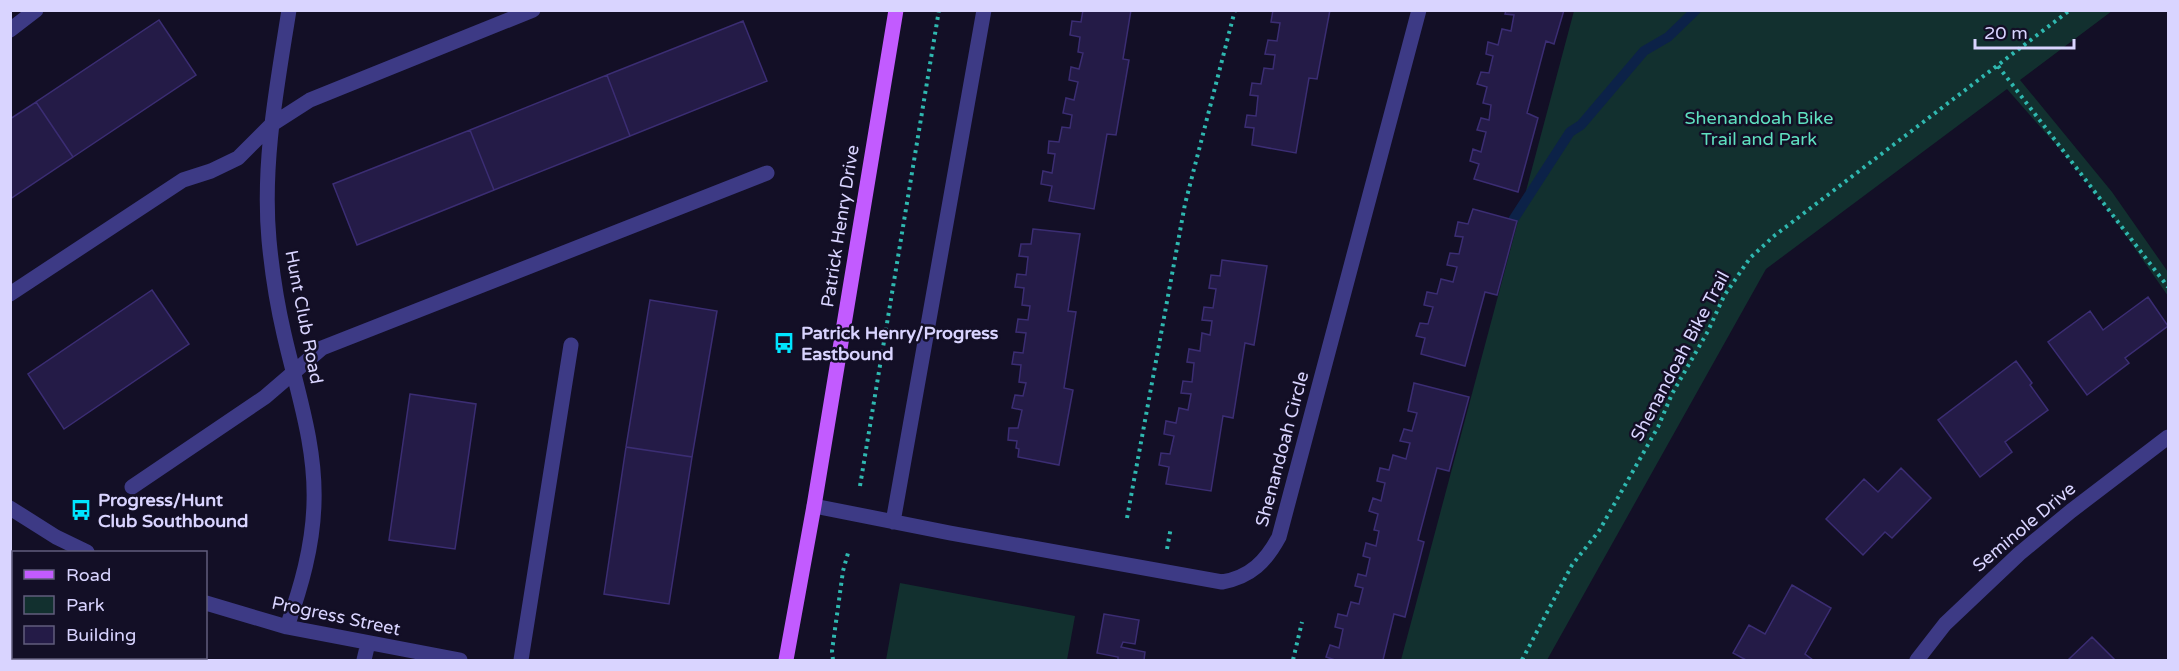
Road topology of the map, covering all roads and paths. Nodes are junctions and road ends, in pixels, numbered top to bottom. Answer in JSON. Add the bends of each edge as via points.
{"nodes":[{"id":1,"x":36,"y":10,"type":"edge"},
{"id":2,"x":289,"y":10,"type":"edge"},
{"id":3,"x":533,"y":10,"type":"edge"},
{"id":4,"x":896,"y":10,"type":"edge"},
{"id":5,"x":939,"y":10,"type":"edge"},
{"id":6,"x":984,"y":10,"type":"edge"},
{"id":7,"x":1235,"y":10,"type":"edge"},
{"id":8,"x":1419,"y":10,"type":"edge"},
{"id":9,"x":2070,"y":10,"type":"edge"},
{"id":10,"x":10,"y":30,"type":"edge"},
{"id":11,"x":1998,"y":66,"type":"junction"},
{"id":12,"x":271,"y":125,"type":"junction"},
{"id":13,"x":767,"y":173,"type":"dead end"},
{"id":14,"x":2169,"y":287,"type":"edge"},
{"id":15,"x":10,"y":294,"type":"edge"},
{"id":16,"x":571,"y":345,"type":"dead end"},
{"id":17,"x":294,"y":372,"type":"junction"},
{"id":18,"x":2169,"y":437,"type":"edge"},
{"id":19,"x":860,"y":486,"type":"dead end"},
{"id":20,"x":132,"y":487,"type":"dead end"},
{"id":21,"x":814,"y":506,"type":"junction"},
{"id":22,"x":10,"y":508,"type":"edge"},
{"id":23,"x":1127,"y":518,"type":"dead end"},
{"id":24,"x":893,"y":522,"type":"junction"},
{"id":25,"x":85,"y":551,"type":"edge"},
{"id":26,"x":848,"y":553,"type":"dead end"},
{"id":27,"x":207,"y":603,"type":"edge"},
{"id":28,"x":1302,"y":622,"type":"dead end"},
{"id":29,"x":287,"y":627,"type":"junction"},
{"id":30,"x":368,"y":643,"type":"junction"},
{"id":31,"x":364,"y":660,"type":"edge"},
{"id":32,"x":460,"y":660,"type":"edge"},
{"id":33,"x":521,"y":660,"type":"edge"},
{"id":34,"x":786,"y":660,"type":"edge"},
{"id":35,"x":833,"y":660,"type":"edge"},
{"id":36,"x":1293,"y":660,"type":"edge"},
{"id":37,"x":1522,"y":660,"type":"edge"},
{"id":38,"x":1917,"y":660,"type":"edge"}],
"edges":[{"from":1,"to":10,"type":"street"},
{"from":2,"to":12,"type":"street","name":"Hunt Club Road"},
{"from":3,"to":12,"type":"street","via":[[310,100]]},
{"from":4,"to":21,"type":"main road","name":"Patrick Henry Drive"},
{"from":5,"to":19,"type":"path"},
{"from":6,"to":24,"type":"street"},
{"from":7,"to":23,"type":"path","via":[[1185,204]]},
{"from":8,"to":24,"type":"street","name":"Shenandoah Circle","via":[[1279,537],[1261,565],[1222,582]]},
{"from":9,"to":11,"type":"path","name":"Shenandoah Bike Trail"},
{"from":11,"to":14,"type":"path"},
{"from":11,"to":37,"type":"path","name":"Shenandoah Bike Trail","via":[[1750,258],[1724,296],[1647,448],[1599,531],[1572,565]]},
{"from":12,"to":15,"type":"street","via":[[238,158],[183,180]]},
{"from":12,"to":17,"type":"street","name":"Hunt Club Road","via":[[269,237],[277,301]]},
{"from":13,"to":17,"type":"street","via":[[322,348]]},
{"from":16,"to":33,"type":"street"},
{"from":17,"to":20,"type":"street","via":[[265,397]]},
{"from":17,"to":29,"type":"street","name":"Hunt Club Road","via":[[308,425],[314,502],[304,574]]},
{"from":18,"to":38,"type":"street","name":"Seminole Drive","via":[[2019,554],[1944,624]]},
{"from":21,"to":24,"type":"street","name":"Shenandoah Circle"},
{"from":21,"to":34,"type":"main road","name":"Patrick Henry Drive"},
{"from":22,"to":25,"type":"street"},
{"from":26,"to":35,"type":"path"},
{"from":27,"to":29,"type":"street","name":"Progress Street"},
{"from":28,"to":36,"type":"path"},
{"from":29,"to":30,"type":"street","name":"Progress Street"},
{"from":30,"to":31,"type":"street"},
{"from":30,"to":32,"type":"street","name":"Progress Street"}]}
